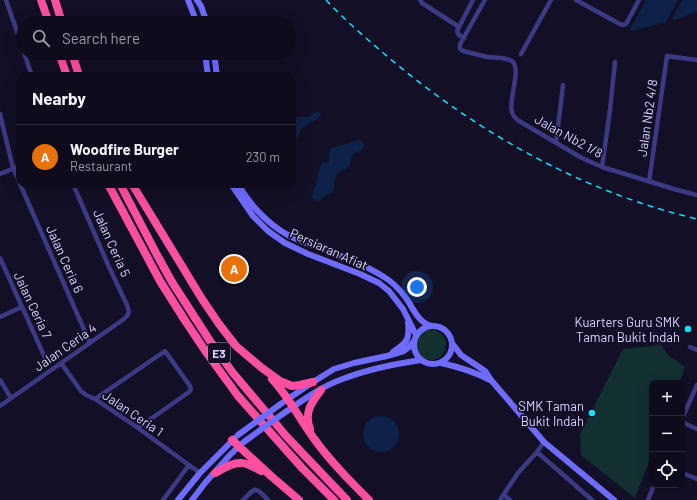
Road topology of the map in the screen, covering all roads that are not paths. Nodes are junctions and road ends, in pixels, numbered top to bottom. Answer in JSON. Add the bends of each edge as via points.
{"nodes":[{"id":1,"x":7,"y":0,"type":"edge"},
{"id":2,"x":42,"y":0,"type":"edge"},
{"id":3,"x":55,"y":0,"type":"edge"},
{"id":4,"x":188,"y":0,"type":"edge"},
{"id":5,"x":198,"y":0,"type":"edge"},
{"id":6,"x":420,"y":0,"type":"edge"},
{"id":7,"x":473,"y":0,"type":"edge"},
{"id":8,"x":485,"y":0,"type":"edge"},
{"id":9,"x":551,"y":0,"type":"edge"},
{"id":10,"x":576,"y":0,"type":"edge"},
{"id":11,"x":639,"y":0,"type":"edge"},
{"id":12,"x":0,"y":3,"type":"edge"},
{"id":13,"x":47,"y":16,"type":"edge"},
{"id":14,"x":60,"y":16,"type":"edge"},
{"id":15,"x":194,"y":16,"type":"edge"},
{"id":16,"x":205,"y":16,"type":"edge"},
{"id":17,"x":459,"y":27,"type":"junction"},
{"id":18,"x":16,"y":28,"type":"edge"},
{"id":19,"x":464,"y":38,"type":"junction"},
{"id":20,"x":521,"y":54,"type":"dead end"},
{"id":21,"x":26,"y":60,"type":"edge"},
{"id":22,"x":61,"y":60,"type":"edge"},
{"id":23,"x":74,"y":60,"type":"edge"},
{"id":24,"x":206,"y":60,"type":"edge"},
{"id":25,"x":215,"y":60,"type":"edge"},
{"id":26,"x":697,"y":60,"type":"edge"},
{"id":27,"x":615,"y":62,"type":"dead end"},
{"id":28,"x":31,"y":72,"type":"edge"},
{"id":29,"x":66,"y":72,"type":"edge"},
{"id":30,"x":79,"y":72,"type":"edge"},
{"id":31,"x":207,"y":72,"type":"edge"},
{"id":32,"x":216,"y":72,"type":"edge"},
{"id":33,"x":563,"y":84,"type":"dead end"},
{"id":34,"x":0,"y":114,"type":"edge"},
{"id":35,"x":556,"y":143,"type":"junction"},
{"id":36,"x":16,"y":167,"type":"edge"},
{"id":37,"x":602,"y":167,"type":"junction"},
{"id":38,"x":13,"y":168,"type":"junction"},
{"id":39,"x":0,"y":174,"type":"edge"},
{"id":40,"x":16,"y":175,"type":"edge"},
{"id":41,"x":649,"y":182,"type":"junction"},
{"id":42,"x":22,"y":188,"type":"edge"},
{"id":43,"x":75,"y":188,"type":"edge"},
{"id":44,"x":110,"y":188,"type":"edge"},
{"id":45,"x":122,"y":188,"type":"edge"},
{"id":46,"x":134,"y":188,"type":"edge"},
{"id":47,"x":234,"y":188,"type":"edge"},
{"id":48,"x":241,"y":188,"type":"edge"},
{"id":49,"x":697,"y":195,"type":"edge"},
{"id":50,"x":0,"y":258,"type":"edge"},
{"id":51,"x":390,"y":281,"type":"junction"},
{"id":52,"x":384,"y":287,"type":"junction"},
{"id":53,"x":22,"y":307,"type":"junction"},
{"id":54,"x":128,"y":312,"type":"joint"},
{"id":55,"x":0,"y":317,"type":"edge"},
{"id":56,"x":407,"y":317,"type":"junction"},
{"id":57,"x":432,"y":326,"type":"junction"},
{"id":58,"x":415,"y":338,"type":"junction"},
{"id":59,"x":90,"y":343,"type":"junction"},
{"id":60,"x":452,"y":343,"type":"junction"},
{"id":61,"x":690,"y":347,"type":"dead end"},
{"id":62,"x":697,"y":350,"type":"edge"},
{"id":63,"x":386,"y":356,"type":"junction"},
{"id":64,"x":46,"y":360,"type":"dead end"},
{"id":65,"x":421,"y":360,"type":"junction"},
{"id":66,"x":61,"y":363,"type":"junction"},
{"id":67,"x":441,"y":363,"type":"junction"},
{"id":68,"x":262,"y":368,"type":"junction"},
{"id":69,"x":0,"y":380,"type":"edge"},
{"id":70,"x":491,"y":380,"type":"junction"},
{"id":71,"x":313,"y":382,"type":"junction"},
{"id":72,"x":697,"y":385,"type":"edge"},
{"id":73,"x":320,"y":390,"type":"junction"},
{"id":74,"x":11,"y":398,"type":"junction"},
{"id":75,"x":95,"y":399,"type":"junction"},
{"id":76,"x":285,"y":401,"type":"junction"},
{"id":77,"x":0,"y":406,"type":"edge"},
{"id":78,"x":290,"y":409,"type":"junction"},
{"id":79,"x":683,"y":416,"type":"edge"},
{"id":80,"x":685,"y":423,"type":"edge"},
{"id":81,"x":138,"y":428,"type":"junction"},
{"id":82,"x":697,"y":429,"type":"edge"},
{"id":83,"x":235,"y":438,"type":"junction"},
{"id":84,"x":314,"y":439,"type":"junction"},
{"id":85,"x":544,"y":442,"type":"junction"},
{"id":86,"x":241,"y":444,"type":"junction"},
{"id":87,"x":537,"y":452,"type":"junction"},
{"id":88,"x":189,"y":465,"type":"junction"},
{"id":89,"x":200,"y":473,"type":"junction"},
{"id":90,"x":215,"y":473,"type":"junction"},
{"id":91,"x":685,"y":474,"type":"edge"},
{"id":92,"x":271,"y":476,"type":"junction"},
{"id":93,"x":697,"y":479,"type":"edge"},
{"id":94,"x":653,"y":488,"type":"edge"},
{"id":95,"x":504,"y":495,"type":"junction"},
{"id":96,"x":163,"y":500,"type":"edge"},
{"id":97,"x":178,"y":500,"type":"edge"},
{"id":98,"x":192,"y":500,"type":"edge"},
{"id":99,"x":243,"y":500,"type":"edge"},
{"id":100,"x":268,"y":500,"type":"edge"},
{"id":101,"x":299,"y":500,"type":"edge"},
{"id":102,"x":334,"y":500,"type":"edge"},
{"id":103,"x":347,"y":500,"type":"edge"},
{"id":104,"x":369,"y":500,"type":"edge"},
{"id":105,"x":500,"y":500,"type":"edge"},
{"id":106,"x":510,"y":500,"type":"edge"},
{"id":107,"x":592,"y":500,"type":"edge"},
{"id":108,"x":614,"y":500,"type":"edge"},
{"id":109,"x":648,"y":500,"type":"edge"}],
"edges":[{"from":1,"to":12,"type":"street"},
{"from":1,"to":18,"type":"street"},
{"from":2,"to":13,"type":"highway"},
{"from":3,"to":14,"type":"highway"},
{"from":4,"to":15,"type":"main road"},
{"from":5,"to":16,"type":"main road"},
{"from":6,"to":17,"type":"street"},
{"from":7,"to":17,"type":"street"},
{"from":8,"to":19,"type":"street"},
{"from":9,"to":20,"type":"street"},
{"from":10,"to":11,"type":"street","via":[[624,25]]},
{"from":17,"to":19,"type":"street","via":[[457,33]]},
{"from":19,"to":35,"type":"street","name":"Jalan Nb2 1/8","via":[[460,44],[463,51],[510,60],[514,63],[515,81],[511,106],[515,118]]},
{"from":21,"to":28,"type":"street"},
{"from":22,"to":29,"type":"highway"},
{"from":23,"to":30,"type":"highway"},
{"from":24,"to":31,"type":"main road"},
{"from":25,"to":32,"type":"main road"},
{"from":26,"to":41,"type":"street","name":"Jalan Nb2 4/8","via":[[667,56]]},
{"from":27,"to":37,"type":"street"},
{"from":33,"to":35,"type":"street"},
{"from":34,"to":38,"type":"street","name":"Jalan Ceria 6"},
{"from":35,"to":37,"type":"street","name":"Jalan Nb2 1/8"},
{"from":36,"to":38,"type":"street"},
{"from":37,"to":41,"type":"street","name":"Jalan Nb2 1/8"},
{"from":38,"to":39,"type":"street"},
{"from":38,"to":40,"type":"street","name":"Jalan Ceria 6"},
{"from":41,"to":49,"type":"street","name":"Jalan Nb2 1/8"},
{"from":42,"to":59,"type":"street","name":"Jalan Ceria 6"},
{"from":43,"to":54,"type":"street","name":"Jalan Ceria 5","via":[[127,304]]},
{"from":44,"to":102,"type":"highway","number":"E3","via":[[160,281],[206,352],[238,396]]},
{"from":45,"to":103,"type":"highway","number":"E3","via":[[172,282],[233,373]]},
{"from":46,"to":68,"type":"highway","via":[[218,324],[236,346]]},
{"from":47,"to":52,"type":"main road","name":"Persiaran Afiat","via":[[253,216],[285,243],[360,274]]},
{"from":48,"to":51,"type":"main road","name":"Persiaran Afiat","via":[[255,209],[286,234],[370,269]]},
{"from":50,"to":53,"type":"street","name":"Jalan Ceria 7"},
{"from":51,"to":52,"type":"main road"},
{"from":51,"to":57,"type":"main road","name":"Persiaran Afiat","via":[[420,318]]},
{"from":52,"to":56,"type":"main road","name":"Persiaran Afiat"},
{"from":53,"to":55,"type":"street"},
{"from":53,"to":64,"type":"street","name":"Jalan Ceria 7"},
{"from":54,"to":59,"type":"street","name":"Jalan Ceria 4","via":[[124,319]]},
{"from":56,"to":58,"type":"main road","name":"Persiaran Afiat"},
{"from":56,"to":63,"type":"main road","via":[[409,330],[406,342]]},
{"from":57,"to":58,"type":"main road","via":[[420,330]]},
{"from":57,"to":60,"type":"main road","via":[[438,326],[448,332]]},
{"from":58,"to":63,"type":"main road","via":[[404,351]]},
{"from":58,"to":65,"type":"main road","via":[[415,351]]},
{"from":59,"to":66,"type":"street","name":"Jalan Ceria 4"},
{"from":60,"to":67,"type":"main road","via":[[450,355]]},
{"from":60,"to":70,"type":"main road","via":[[461,354],[485,371]]},
{"from":61,"to":62,"type":"street"},
{"from":63,"to":71,"type":"main road","via":[[334,369]]},
{"from":65,"to":67,"type":"main road","via":[[430,364]]},
{"from":65,"to":73,"type":"main road","via":[[356,374]]},
{"from":66,"to":74,"type":"street","name":"Jalan Ceria 4"},
{"from":66,"to":75,"type":"street","name":"Jalan Ceria 1","via":[[81,391]]},
{"from":67,"to":70,"type":"main road","via":[[466,369]]},
{"from":68,"to":71,"type":"highway","via":[[292,386]]},
{"from":68,"to":76,"type":"highway","via":[[275,382]]},
{"from":69,"to":74,"type":"street"},
{"from":70,"to":85,"type":"main road"},
{"from":71,"to":76,"type":"main road"},
{"from":72,"to":79,"type":"street"},
{"from":73,"to":78,"type":"main road"},
{"from":73,"to":84,"type":"highway","via":[[308,410],[308,423]]},
{"from":74,"to":77,"type":"street","name":"Jalan Ceria 4"},
{"from":75,"to":81,"type":"street","name":"Jalan Ceria 1"},
{"from":75,"to":81,"type":"street","via":[[165,351],[191,389]]},
{"from":76,"to":78,"type":"highway"},
{"from":76,"to":83,"type":"main road","bridge":true},
{"from":78,"to":84,"type":"highway"},
{"from":78,"to":86,"type":"main road","bridge":true},
{"from":80,"to":82,"type":"street"},
{"from":81,"to":88,"type":"street","name":"Jalan Ceria 1"},
{"from":83,"to":86,"type":"highway"},
{"from":83,"to":89,"type":"main road"},
{"from":84,"to":104,"type":"highway"},
{"from":85,"to":87,"type":"street"},
{"from":85,"to":108,"type":"main road"},
{"from":86,"to":90,"type":"main road"},
{"from":86,"to":92,"type":"highway"},
{"from":87,"to":95,"type":"street","via":[[518,473]]},
{"from":87,"to":107,"type":"street"},
{"from":88,"to":89,"type":"street","name":"Jalan Ceria 1"},
{"from":88,"to":96,"type":"street"},
{"from":89,"to":97,"type":"main road"},
{"from":90,"to":92,"type":"highway","via":[[240,463],[248,464]]},
{"from":90,"to":98,"type":"main road"},
{"from":91,"to":93,"type":"street"},
{"from":92,"to":101,"type":"highway"},
{"from":94,"to":109,"type":"street"},
{"from":95,"to":105,"type":"street"},
{"from":95,"to":106,"type":"street"},
{"from":99,"to":100,"type":"street","via":[[255,489]]}]}
